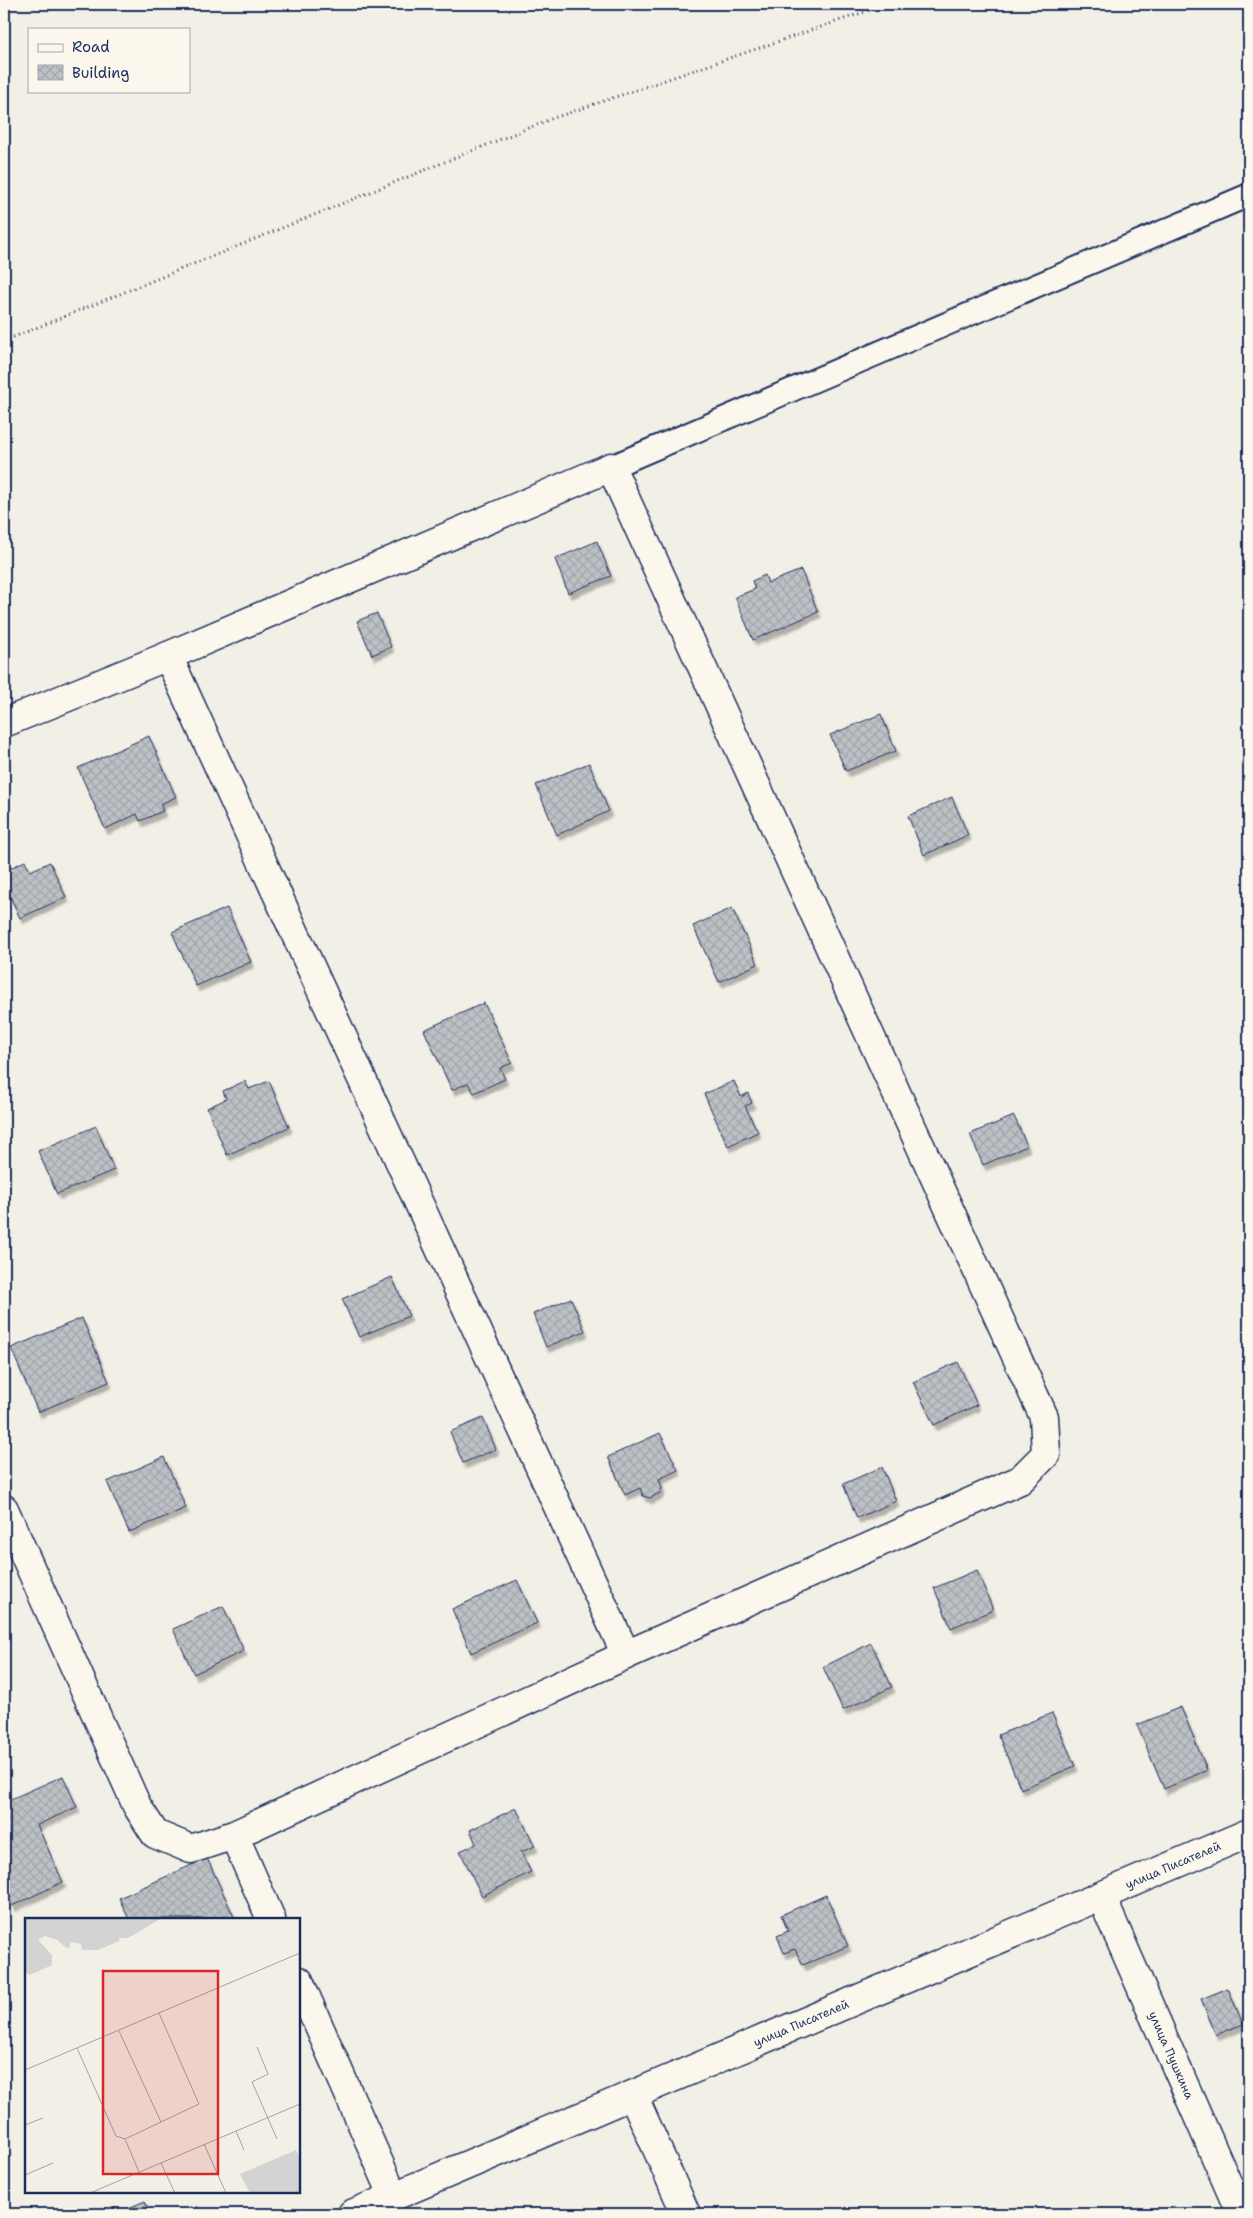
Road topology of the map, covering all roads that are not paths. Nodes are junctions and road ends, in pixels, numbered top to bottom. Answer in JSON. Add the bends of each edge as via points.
{"nodes":[{"id":1,"x":1249,"y":195,"type":"edge"},
{"id":2,"x":611,"y":466,"type":"junction"},
{"id":3,"x":168,"y":656,"type":"junction"},
{"id":4,"x":4,"y":723,"type":"edge"},
{"id":5,"x":4,"y":1509,"type":"edge"},
{"id":6,"x":626,"y":1655,"type":"junction"},
{"id":7,"x":1249,"y":1833,"type":"edge"},
{"id":8,"x":234,"y":1835,"type":"junction"},
{"id":9,"x":1101,"y":1896,"type":"junction"},
{"id":10,"x":272,"y":1918,"type":"edge"},
{"id":11,"x":300,"y":1983,"type":"edge"},
{"id":12,"x":633,"y":2095,"type":"junction"},
{"id":13,"x":394,"y":2196,"type":"junction"},
{"id":14,"x":352,"y":2214,"type":"edge"},
{"id":15,"x":686,"y":2214,"type":"edge"},
{"id":16,"x":1240,"y":2214,"type":"edge"}],
"edges":[{"from":1,"to":2,"type":"lane"},
{"from":2,"to":3,"type":"street"},
{"from":2,"to":6,"type":"street","via":[[1044,1417],[1046,1454],[1020,1480]]},
{"from":3,"to":4,"type":"street"},
{"from":3,"to":6,"type":"street"},
{"from":5,"to":8,"type":"street","via":[[137,1806],[155,1834],[191,1849]]},
{"from":6,"to":8,"type":"street"},
{"from":7,"to":9,"type":"street","name":"улица Писателей"},
{"from":8,"to":10,"type":"street"},
{"from":9,"to":12,"type":"street","name":"улица Писателей"},
{"from":9,"to":16,"type":"street","name":"улица Пушкина"},
{"from":11,"to":13,"type":"street"},
{"from":12,"to":13,"type":"street","name":"улица Писателей"},
{"from":12,"to":15,"type":"street"},
{"from":13,"to":14,"type":"street","name":"улица Писателей"}]}
